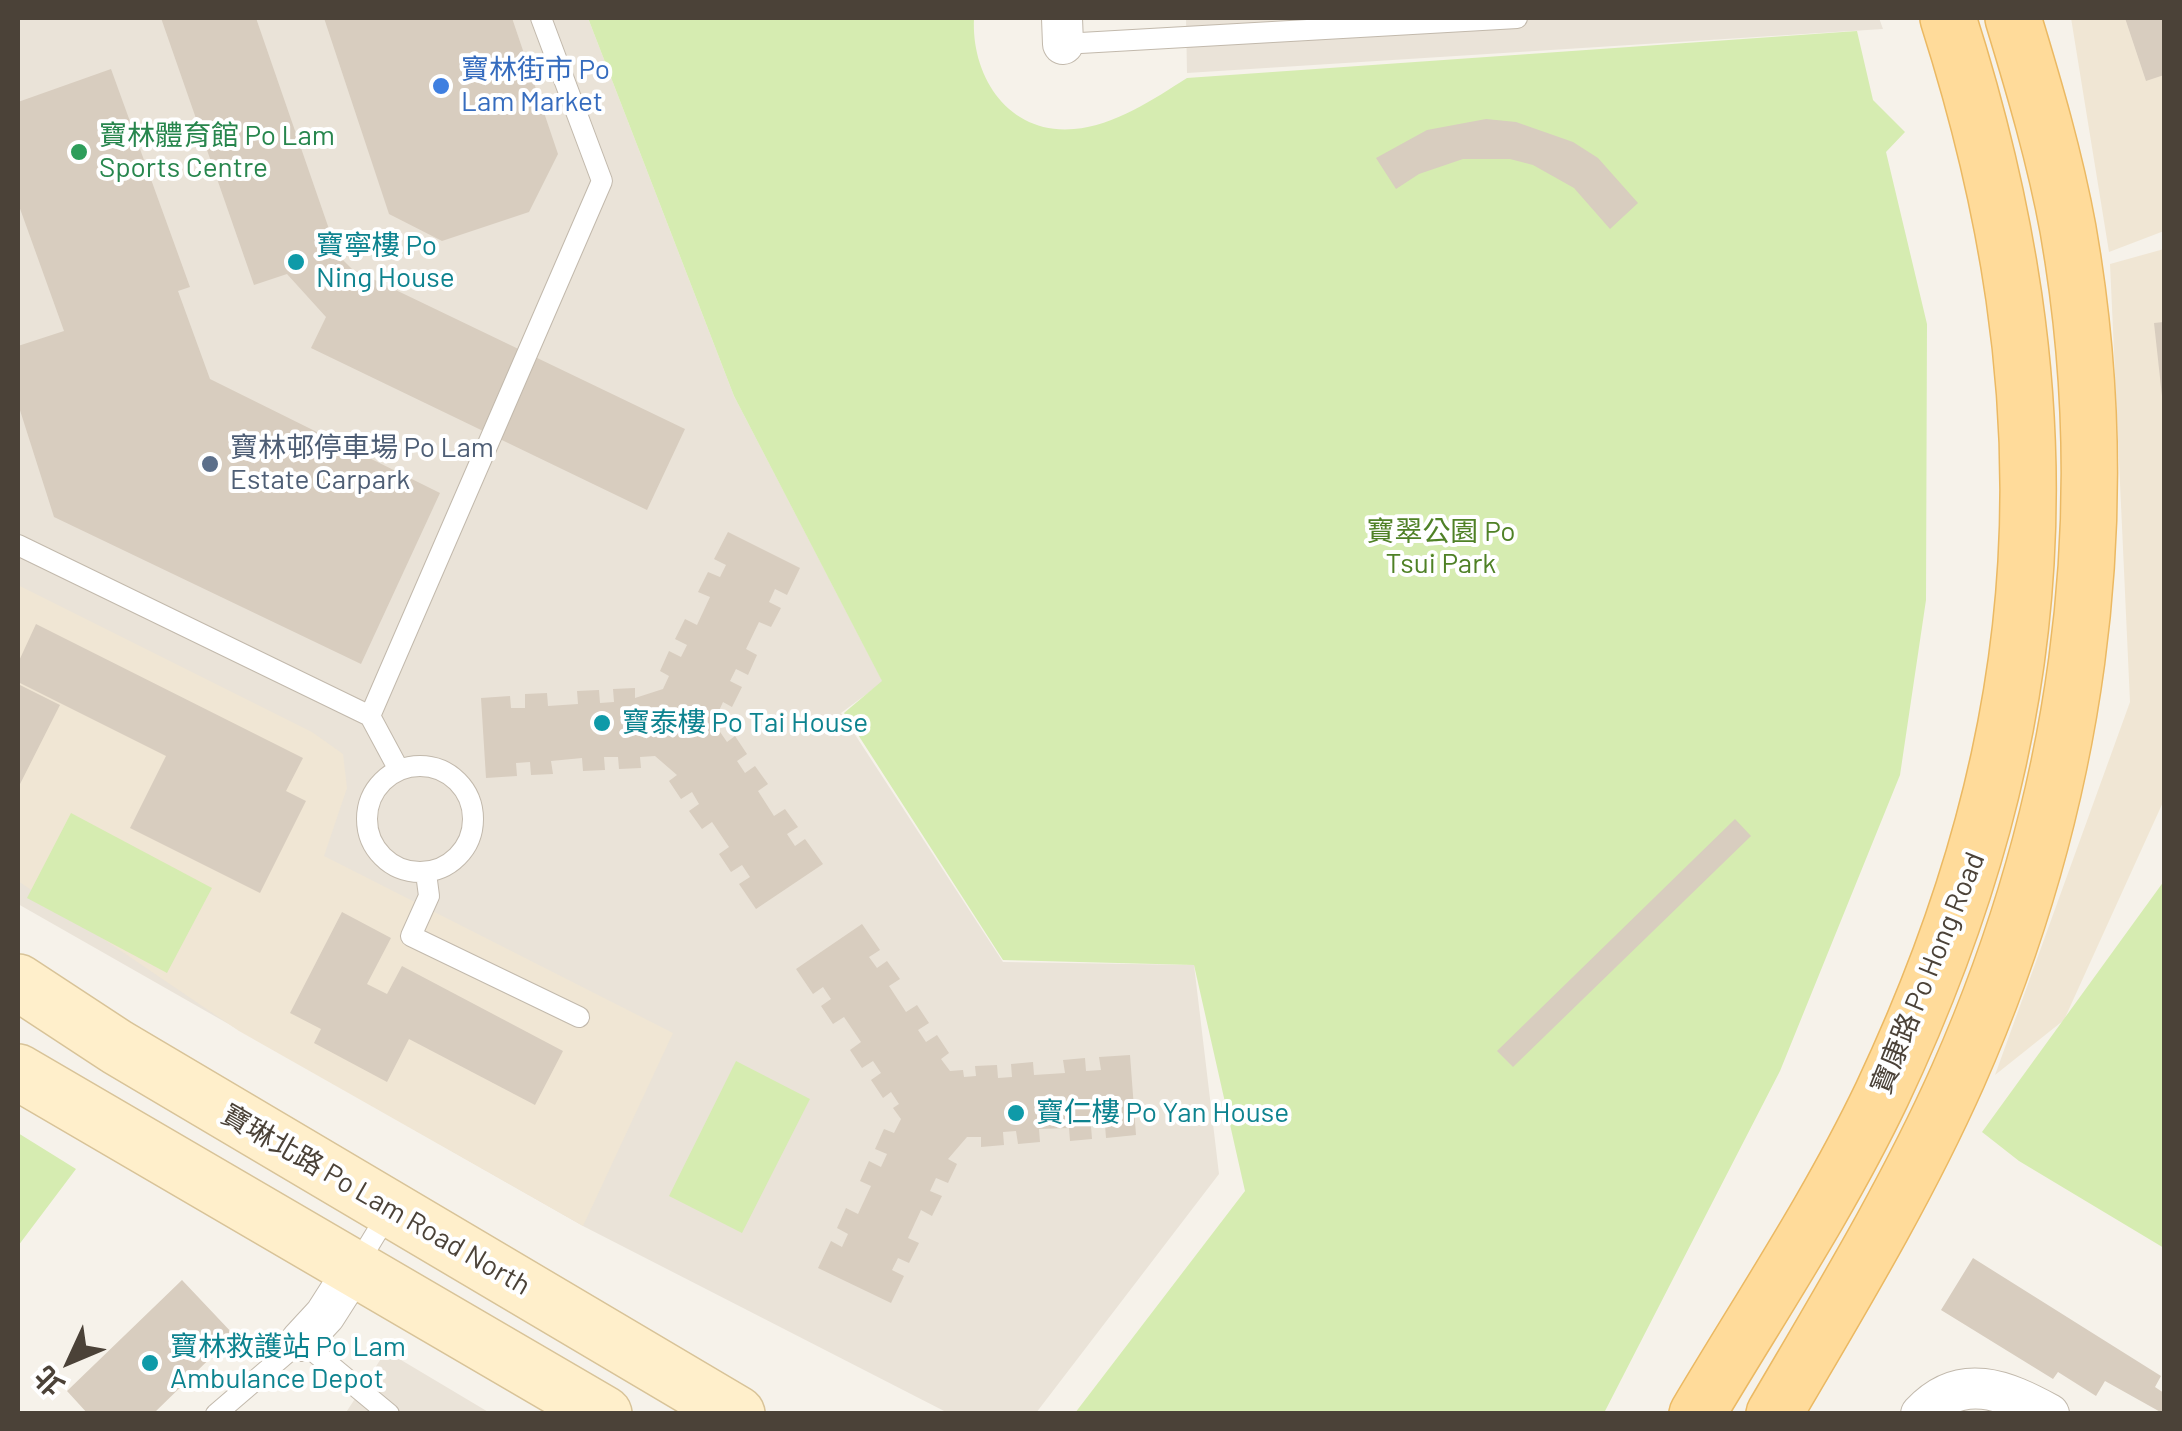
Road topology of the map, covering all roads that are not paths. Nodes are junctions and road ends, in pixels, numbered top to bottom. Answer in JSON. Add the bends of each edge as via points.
{"nodes":[{"id":1,"x":540,"y":18,"type":"edge"},
{"id":2,"x":1518,"y":18,"type":"edge"},
{"id":3,"x":1948,"y":18,"type":"edge"},
{"id":4,"x":2013,"y":18,"type":"edge"},
{"id":5,"x":1062,"y":31,"type":"edge"},
{"id":6,"x":18,"y":545,"type":"edge"},
{"id":7,"x":370,"y":716,"type":"junction"},
{"id":8,"x":399,"y":770,"type":"junction"},
{"id":9,"x":426,"y":873,"type":"junction"},
{"id":10,"x":18,"y":982,"type":"edge"},
{"id":11,"x":579,"y":1017,"type":"dead end"},
{"id":12,"x":18,"y":1072,"type":"edge"},
{"id":13,"x":390,"y":1210,"type":"junction"},
{"id":14,"x":355,"y":1268,"type":"junction"},
{"id":15,"x":301,"y":1341,"type":"junction"},
{"id":16,"x":216,"y":1414,"type":"edge"},
{"id":17,"x":389,"y":1414,"type":"edge"},
{"id":18,"x":604,"y":1414,"type":"edge"},
{"id":19,"x":738,"y":1414,"type":"edge"},
{"id":20,"x":1697,"y":1414,"type":"edge"},
{"id":21,"x":1774,"y":1414,"type":"edge"},
{"id":22,"x":1921,"y":1414,"type":"edge"},
{"id":23,"x":2049,"y":1414,"type":"edge"}],
"edges":[{"from":1,"to":7,"type":"lane","via":[[602,181]]},
{"from":2,"to":5,"type":"lane"},
{"from":3,"to":20,"type":"main road","name":"寶康路 Po Hong Road","via":[[2006,239],[2029,431],[2024,598],[2002,754],[1968,881],[1881,1095]]},
{"from":4,"to":21,"type":"main road","via":[[2068,226],[2087,376],[2090,528],[2071,718],[2022,914],[1957,1078],[1884,1224]]},
{"from":6,"to":7,"type":"lane"},
{"from":7,"to":8,"type":"lane"},
{"from":8,"to":9,"type":"lane","via":[[374,791],[366,824],[393,865]]},
{"from":8,"to":9,"type":"lane","via":[[416,765],[449,774],[471,801],[466,848],[442,869]]},
{"from":9,"to":11,"type":"lane","via":[[429,896],[411,936]]},
{"from":10,"to":13,"type":"main road","name":"寶琳北路 Po Lam Road North"},
{"from":12,"to":14,"type":"main road"},
{"from":13,"to":14,"type":"lane"},
{"from":13,"to":19,"type":"main road","name":"寶琳北路 Po Lam Road North"},
{"from":14,"to":15,"type":"street"},
{"from":14,"to":18,"type":"main road"},
{"from":15,"to":16,"type":"lane"},
{"from":15,"to":17,"type":"lane"},
{"from":22,"to":23,"type":"street","via":[[1958,1388],[1980,1387],[2005,1390]]}]}
